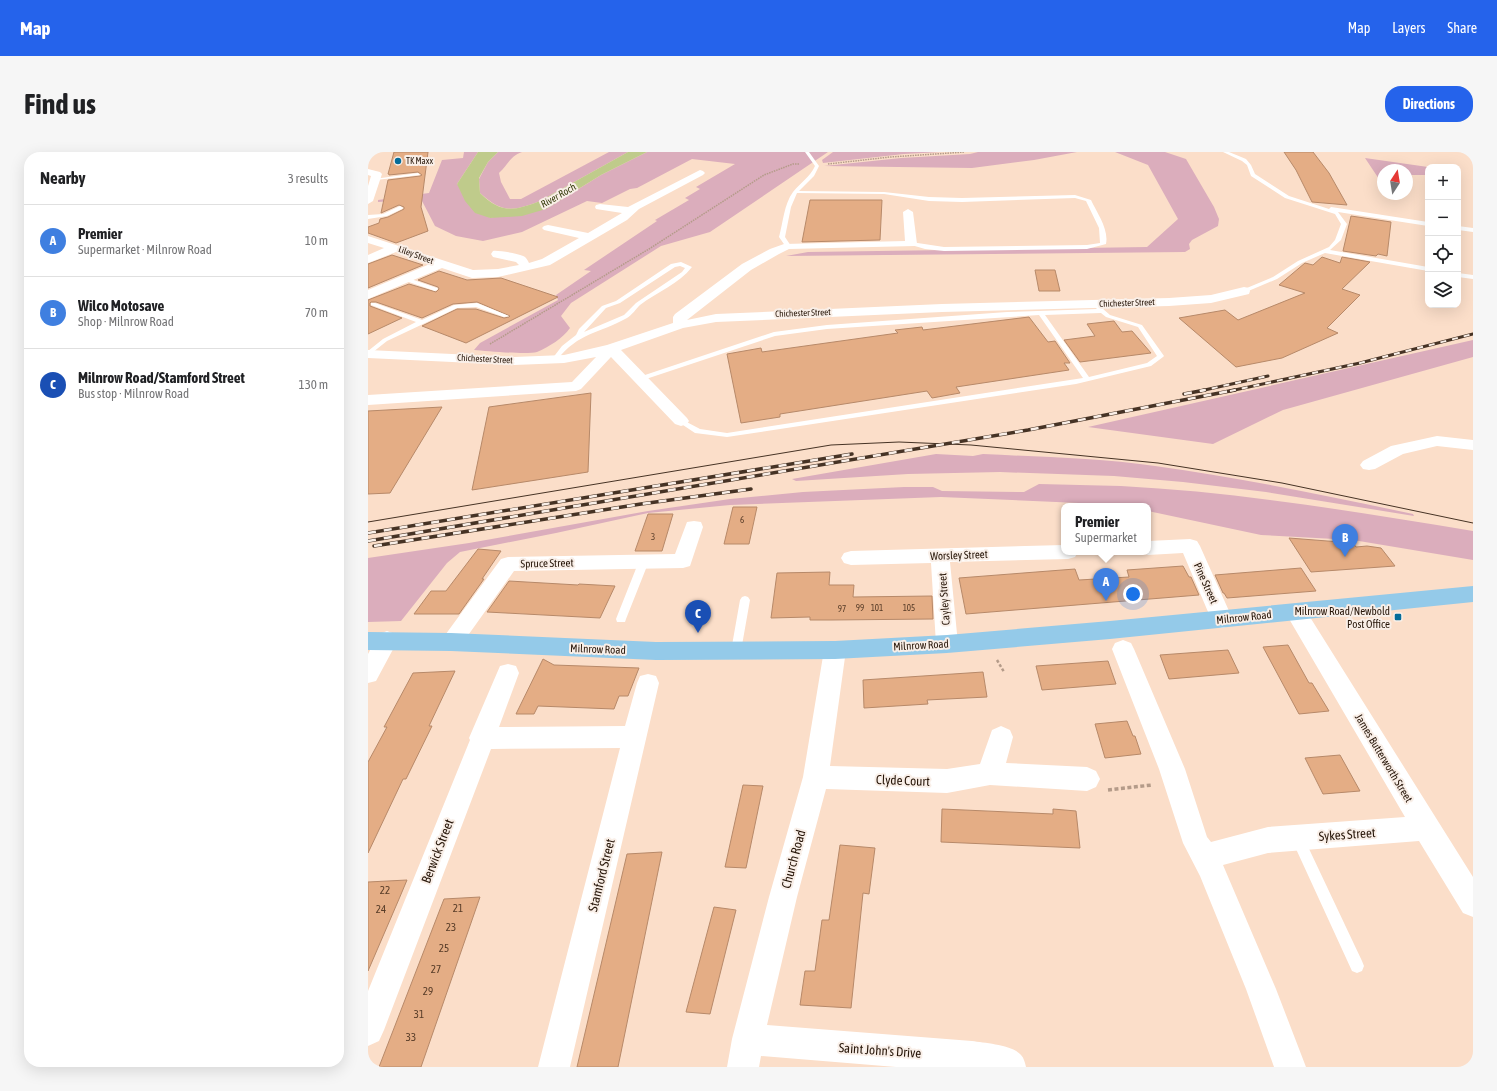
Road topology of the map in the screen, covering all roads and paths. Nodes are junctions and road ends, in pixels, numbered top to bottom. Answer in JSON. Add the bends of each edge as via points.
{"nodes":[{"id":1,"x":807,"y":152,"type":"edge"},
{"id":2,"x":965,"y":152,"type":"edge"},
{"id":3,"x":1225,"y":152,"type":"edge"},
{"id":4,"x":816,"y":164,"type":"junction"},
{"id":5,"x":700,"y":173,"type":"dead end"},
{"id":6,"x":418,"y":174,"type":"dead end"},
{"id":7,"x":372,"y":175,"type":"edge"},
{"id":8,"x":797,"y":192,"type":"junction"},
{"id":9,"x":368,"y":201,"type":"edge"},
{"id":10,"x":1315,"y":206,"type":"junction"},
{"id":11,"x":600,"y":207,"type":"dead end"},
{"id":12,"x":400,"y":208,"type":"dead end"},
{"id":13,"x":631,"y":211,"type":"junction"},
{"id":14,"x":908,"y":212,"type":"dead end"},
{"id":15,"x":368,"y":217,"type":"edge"},
{"id":16,"x":1425,"y":224,"type":"edge"},
{"id":17,"x":548,"y":228,"type":"dead end"},
{"id":18,"x":1461,"y":228,"type":"edge"},
{"id":19,"x":1473,"y":230,"type":"edge"},
{"id":20,"x":589,"y":237,"type":"junction"},
{"id":21,"x":368,"y":239,"type":"edge"},
{"id":22,"x":911,"y":244,"type":"junction"},
{"id":23,"x":788,"y":246,"type":"junction"},
{"id":24,"x":396,"y":248,"type":"junction"},
{"id":25,"x":1324,"y":251,"type":"junction"},
{"id":26,"x":497,"y":254,"type":"dead end"},
{"id":27,"x":368,"y":259,"type":"edge"},
{"id":28,"x":440,"y":264,"type":"junction"},
{"id":29,"x":526,"y":267,"type":"junction"},
{"id":30,"x":1425,"y":268,"type":"edge"},
{"id":31,"x":1461,"y":275,"type":"edge"},
{"id":32,"x":1473,"y":277,"type":"edge"},
{"id":33,"x":405,"y":279,"type":"junction"},
{"id":34,"x":435,"y":288,"type":"dead end"},
{"id":35,"x":1244,"y":291,"type":"joint"},
{"id":36,"x":371,"y":299,"type":"edge"},
{"id":37,"x":1099,"y":308,"type":"junction"},
{"id":38,"x":1041,"y":313,"type":"junction"},
{"id":39,"x":506,"y":316,"type":"dead end"},
{"id":40,"x":421,"y":322,"type":"junction"},
{"id":41,"x":680,"y":325,"type":"junction"},
{"id":42,"x":579,"y":336,"type":"junction"},
{"id":43,"x":611,"y":349,"type":"junction"},
{"id":44,"x":368,"y":354,"type":"edge"},
{"id":45,"x":466,"y":358,"type":"junction"},
{"id":46,"x":555,"y":359,"type":"junction"},
{"id":47,"x":640,"y":378,"type":"junction"},
{"id":48,"x":1087,"y":379,"type":"junction"},
{"id":49,"x":368,"y":400,"type":"edge"},
{"id":50,"x":681,"y":421,"type":"joint"},
{"id":51,"x":1473,"y":445,"type":"edge"},
{"id":52,"x":1369,"y":465,"type":"dead end"},
{"id":53,"x":694,"y":527,"type":"dead end"},
{"id":54,"x":1151,"y":548,"type":"edge"},
{"id":55,"x":1061,"y":552,"type":"edge"},
{"id":56,"x":940,"y":555,"type":"junction"},
{"id":57,"x":851,"y":558,"type":"dead end"},
{"id":58,"x":644,"y":561,"type":"junction"},
{"id":59,"x":1473,"y":594,"type":"edge"},
{"id":60,"x":746,"y":600,"type":"dead end"},
{"id":61,"x":1296,"y":612,"type":"junction"},
{"id":62,"x":621,"y":619,"type":"dead end"},
{"id":63,"x":1222,"y":620,"type":"junction"},
{"id":64,"x":378,"y":641,"type":"edge"},
{"id":65,"x":451,"y":642,"type":"junction"},
{"id":66,"x":947,"y":644,"type":"junction"},
{"id":67,"x":1123,"y":649,"type":"dead end"},
{"id":68,"x":835,"y":650,"type":"junction"},
{"id":69,"x":736,"y":651,"type":"junction"},
{"id":70,"x":508,"y":673,"type":"dead end"},
{"id":71,"x":368,"y":674,"type":"edge"},
{"id":72,"x":648,"y":683,"type":"dead end"},
{"id":73,"x":635,"y":737,"type":"junction"},
{"id":74,"x":1001,"y":737,"type":"dead end"},
{"id":75,"x":481,"y":738,"type":"junction"},
{"id":76,"x":990,"y":774,"type":"junction"},
{"id":77,"x":816,"y":777,"type":"junction"},
{"id":78,"x":1087,"y":779,"type":"joint"},
{"id":79,"x":1177,"y":783,"type":"junction"},
{"id":80,"x":1426,"y":828,"type":"junction"},
{"id":81,"x":1297,"y":838,"type":"junction"},
{"id":82,"x":1204,"y":857,"type":"junction"},
{"id":83,"x":1473,"y":903,"type":"edge"},
{"id":84,"x":1356,"y":966,"type":"dead end"},
{"id":85,"x":368,"y":1030,"type":"edge"},
{"id":86,"x":746,"y":1053,"type":"edge"},
{"id":87,"x":554,"y":1067,"type":"edge"},
{"id":88,"x":1010,"y":1067,"type":"edge"},
{"id":89,"x":1290,"y":1067,"type":"edge"}],
"edges":[{"from":1,"to":4,"type":"lane"},
{"from":2,"to":4,"type":"path","via":[[890,156]]},
{"from":3,"to":10,"type":"lane","via":[[1244,160],[1253,175],[1287,197]]},
{"from":4,"to":8,"type":"lane","via":[[816,171]]},
{"from":4,"to":45,"type":"path","via":[[793,164],[764,175],[649,249]]},
{"from":5,"to":13,"type":"street","name":"Liley Street"},
{"from":6,"to":7,"type":"lane"},
{"from":7,"to":9,"type":"street"},
{"from":8,"to":22,"type":"lane","via":[[884,193],[943,200],[1075,196],[1088,200],[1105,239],[1103,244],[1087,247],[944,248]]},
{"from":8,"to":23,"type":"lane","via":[[792,196],[782,237]]},
{"from":10,"to":16,"type":"lane"},
{"from":10,"to":25,"type":"lane","via":[[1337,214],[1344,224],[1338,240]]},
{"from":11,"to":13,"type":"street"},
{"from":12,"to":15,"type":"lane","via":[[382,216]]},
{"from":13,"to":20,"type":"street","name":"Liley Street"},
{"from":14,"to":22,"type":"street"},
{"from":17,"to":20,"type":"street"},
{"from":18,"to":19,"type":"lane"},
{"from":20,"to":29,"type":"street","name":"Liley Street","via":[[546,262]]},
{"from":21,"to":24,"type":"street","name":"Liley Street"},
{"from":22,"to":23,"type":"street"},
{"from":23,"to":41,"type":"street","via":[[770,252],[746,268],[680,317]]},
{"from":24,"to":27,"type":"street"},
{"from":24,"to":28,"type":"street","name":"Liley Street"},
{"from":25,"to":30,"type":"lane"},
{"from":25,"to":35,"type":"lane"},
{"from":26,"to":29,"type":"street","via":[[520,259]]},
{"from":28,"to":29,"type":"street","name":"Liley Street","via":[[481,275]]},
{"from":28,"to":33,"type":"street"},
{"from":31,"to":32,"type":"lane"},
{"from":33,"to":34,"type":"lane"},
{"from":33,"to":36,"type":"street"},
{"from":35,"to":37,"type":"street","name":"Chichester Street","via":[[1211,299]]},
{"from":36,"to":40,"type":"lane"},
{"from":37,"to":38,"type":"lane"},
{"from":37,"to":41,"type":"street","name":"Chichester Street","via":[[777,314],[716,318]]},
{"from":37,"to":48,"type":"lane","via":[[1108,316],[1140,326],[1161,356],[1149,365]]},
{"from":38,"to":47,"type":"lane","via":[[827,327],[774,334]]},
{"from":38,"to":48,"type":"lane"},
{"from":39,"to":40,"type":"lane","via":[[477,305],[465,305],[456,306]]},
{"from":40,"to":44,"type":"lane","via":[[385,340]]},
{"from":41,"to":43,"type":"street","name":"Chichester Street"},
{"from":42,"to":42,"type":"lane","via":[[581,330],[604,307],[618,302],[673,265],[681,264],[689,268],[638,304],[626,316]]},
{"from":42,"to":46,"type":"lane","via":[[564,347]]},
{"from":43,"to":46,"type":"street","name":"Chichester Street"},
{"from":43,"to":47,"type":"street"},
{"from":43,"to":49,"type":"street","via":[[576,386]]},
{"from":44,"to":45,"type":"street","name":"Chichester Street"},
{"from":45,"to":46,"type":"street","name":"Chichester Street","via":[[514,361]]},
{"from":47,"to":50,"type":"street"},
{"from":48,"to":50,"type":"lane","via":[[727,435],[698,431]]},
{"from":51,"to":52,"type":"street","via":[[1437,440],[1397,450]]},
{"from":53,"to":58,"type":"street","name":"Spruce Street","via":[[683,561]]},
{"from":54,"to":63,"type":"street","name":"Pine Street","via":[[1190,546]]},
{"from":55,"to":56,"type":"street","name":"Worsley Street"},
{"from":56,"to":57,"type":"street","name":"Worsley Street"},
{"from":56,"to":66,"type":"street","name":"Cayley Street"},
{"from":58,"to":62,"type":"lane"},
{"from":58,"to":65,"type":"street","name":"Spruce Street","via":[[508,564]]},
{"from":59,"to":61,"type":"main road","name":"Milnrow Road"},
{"from":60,"to":69,"type":"lane"},
{"from":61,"to":63,"type":"main road","name":"Milnrow Road"},
{"from":61,"to":80,"type":"street","name":"James Butterworth Street"},
{"from":63,"to":66,"type":"main road","name":"Milnrow Road"},
{"from":64,"to":65,"type":"main road","name":"Milnrow Road"},
{"from":64,"to":71,"type":"street"},
{"from":65,"to":69,"type":"main road","name":"Milnrow Road","via":[[656,651]]},
{"from":66,"to":68,"type":"main road","name":"Milnrow Road"},
{"from":67,"to":79,"type":"street"},
{"from":68,"to":69,"type":"main road","name":"Milnrow Road"},
{"from":68,"to":77,"type":"street","name":"Church Road"},
{"from":70,"to":75,"type":"street","name":"Berwick Street"},
{"from":72,"to":73,"type":"street","name":"Stamford Street"},
{"from":73,"to":75,"type":"street"},
{"from":73,"to":87,"type":"street","name":"Stamford Street"},
{"from":74,"to":76,"type":"street"},
{"from":75,"to":85,"type":"street","name":"Berwick Street"},
{"from":76,"to":77,"type":"street","name":"Clyde Court","via":[[948,781]]},
{"from":76,"to":78,"type":"street","name":"Clyde Court"},
{"from":77,"to":86,"type":"street","name":"Church Road","via":[[783,896]]},
{"from":78,"to":79,"type":"path","via":[[1106,790]]},
{"from":79,"to":82,"type":"street","via":[[1196,843]]},
{"from":80,"to":81,"type":"street","name":"Sykes Street"},
{"from":80,"to":83,"type":"street","name":"James Butterworth Street"},
{"from":81,"to":82,"type":"street","name":"Sykes Street","via":[[1268,840]]},
{"from":81,"to":84,"type":"lane"},
{"from":82,"to":89,"type":"street","via":[[1261,989]]},
{"from":86,"to":88,"type":"street","name":"Saint John's Drive","via":[[972,1057],[1005,1063]]}]}
